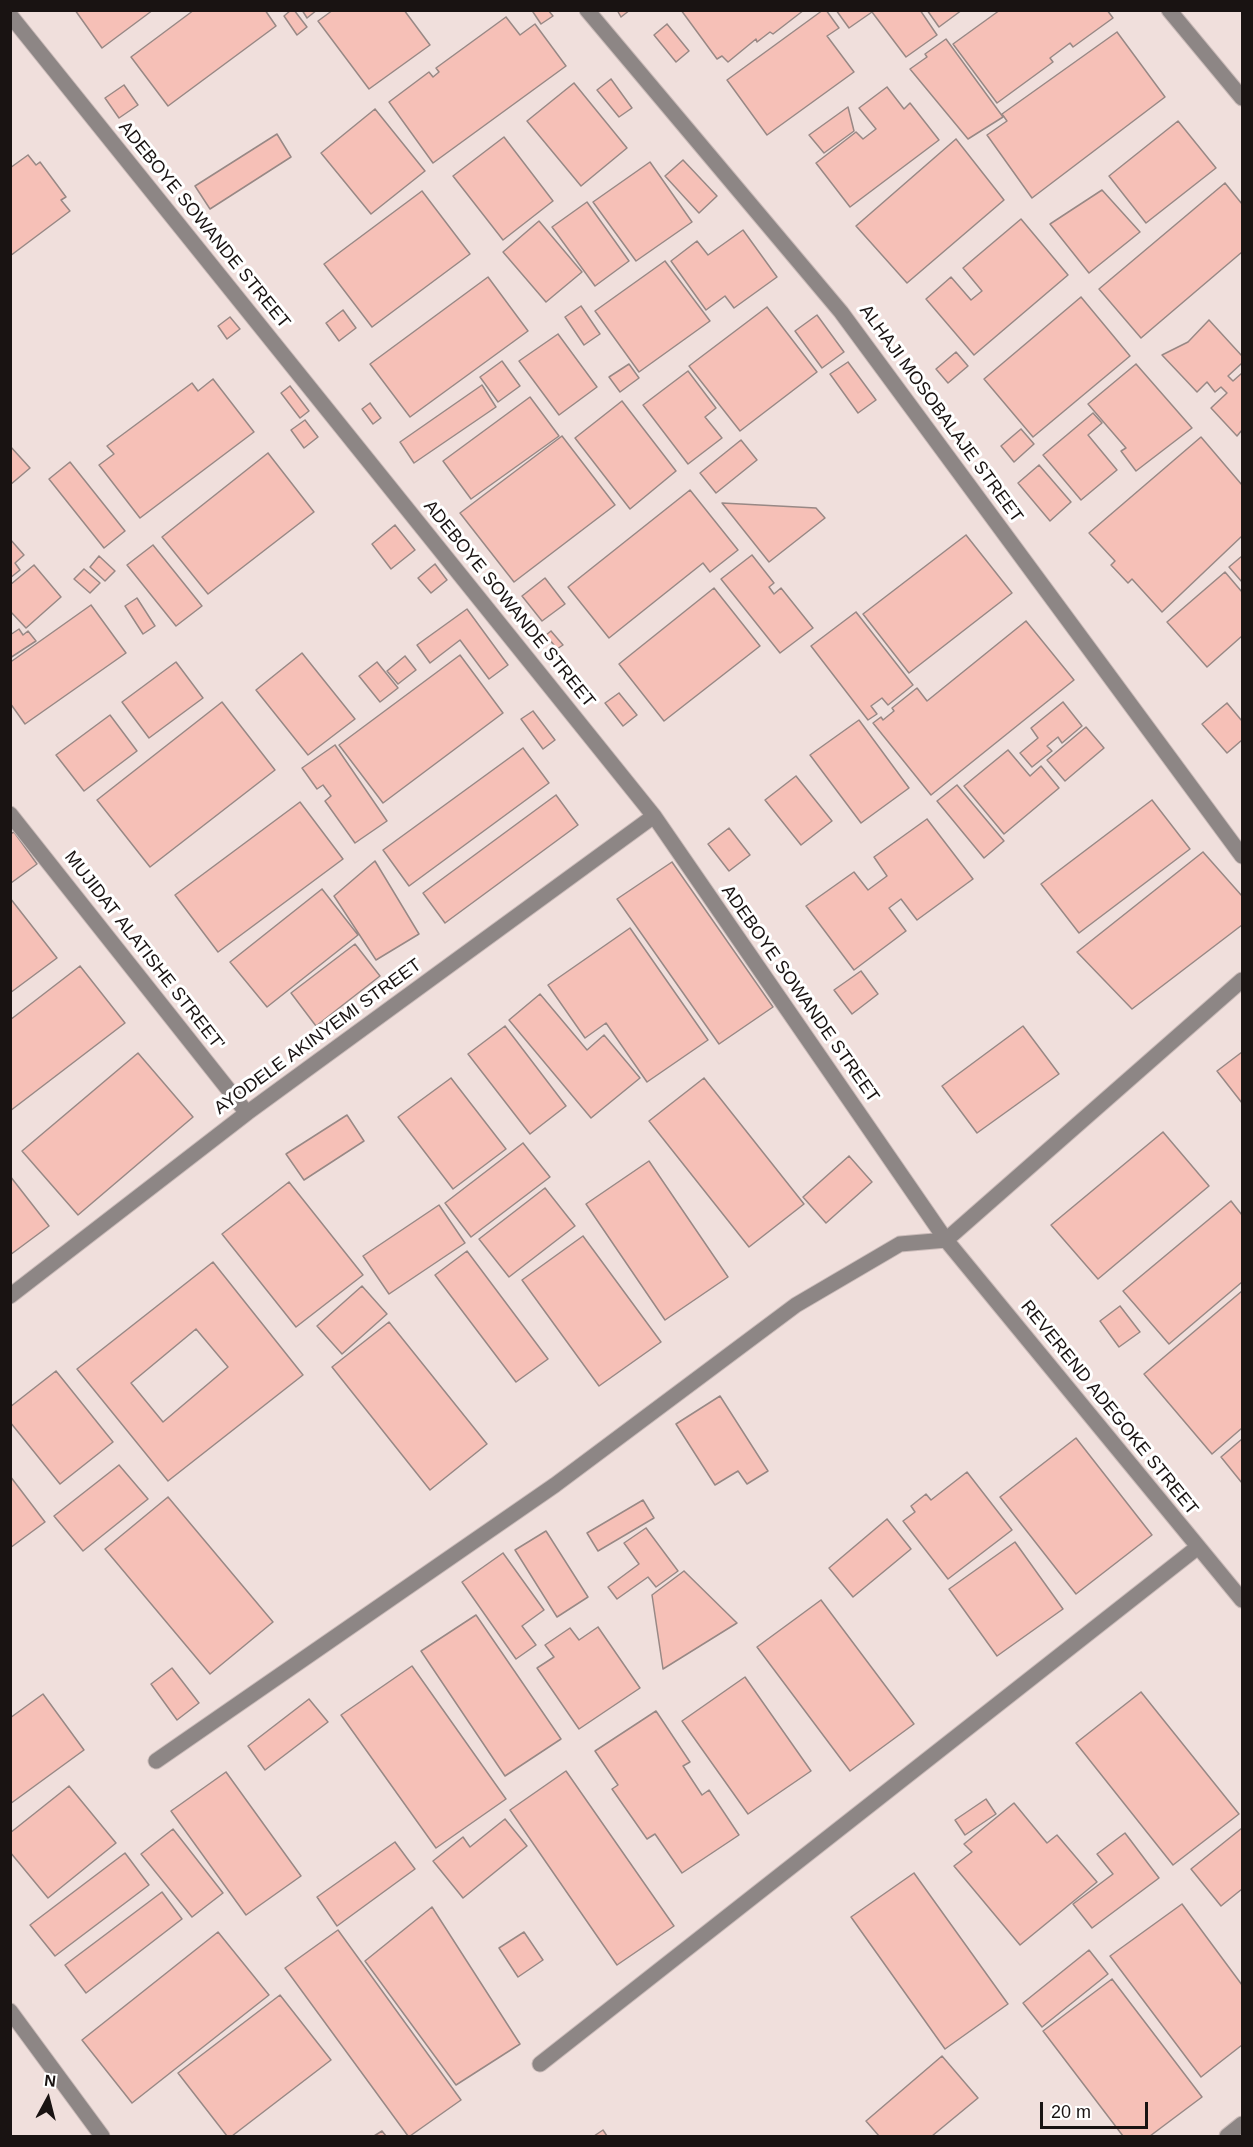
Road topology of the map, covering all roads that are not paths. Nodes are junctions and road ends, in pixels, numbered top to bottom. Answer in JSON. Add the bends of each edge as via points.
{"nodes":[{"id":1,"x":587,"y":10,"type":"edge"},
{"id":2,"x":1168,"y":10,"type":"edge"},
{"id":3,"x":10,"y":15,"type":"edge"},
{"id":4,"x":1242,"y":98,"type":"edge"},
{"id":5,"x":10,"y":814,"type":"edge"},
{"id":6,"x":654,"y":816,"type":"junction"},
{"id":7,"x":1242,"y":856,"type":"edge"},
{"id":8,"x":1242,"y":980,"type":"edge"},
{"id":9,"x":246,"y":1113,"type":"junction"},
{"id":10,"x":946,"y":1240,"type":"junction"},
{"id":11,"x":10,"y":1296,"type":"edge"},
{"id":12,"x":1198,"y":1547,"type":"junction"},
{"id":13,"x":1242,"y":1600,"type":"edge"},
{"id":14,"x":156,"y":1761,"type":"dead end"},
{"id":15,"x":10,"y":2011,"type":"edge"},
{"id":16,"x":540,"y":2064,"type":"dead end"},
{"id":17,"x":1242,"y":2124,"type":"edge"},
{"id":18,"x":102,"y":2136,"type":"edge"},
{"id":19,"x":1227,"y":2136,"type":"edge"}],
"edges":[{"from":1,"to":7,"type":"street","name":"ALHAJI MOSOBALAJE STREET","via":[[841,312]]},
{"from":2,"to":4,"type":"street"},
{"from":3,"to":6,"type":"street","name":"ADEBOYE SOWANDE STREET"},
{"from":5,"to":9,"type":"street","name":"MUJIDAT ALATISHE STREET'"},
{"from":6,"to":9,"type":"street","name":"AYODELE AKINYEMI STREET"},
{"from":6,"to":10,"type":"street","name":"ADEBOYE SOWANDE STREET"},
{"from":8,"to":10,"type":"street"},
{"from":9,"to":11,"type":"street","name":"AYODELE AKINYEMI STREET"},
{"from":10,"to":12,"type":"street","name":"REVEREND ADEGOKE STREET"},
{"from":10,"to":14,"type":"street","via":[[900,1244],[796,1305],[555,1485]]},
{"from":12,"to":13,"type":"street","name":"REVEREND ADEGOKE STREET"},
{"from":12,"to":16,"type":"street"},
{"from":15,"to":18,"type":"street"},
{"from":17,"to":19,"type":"street"}]}
